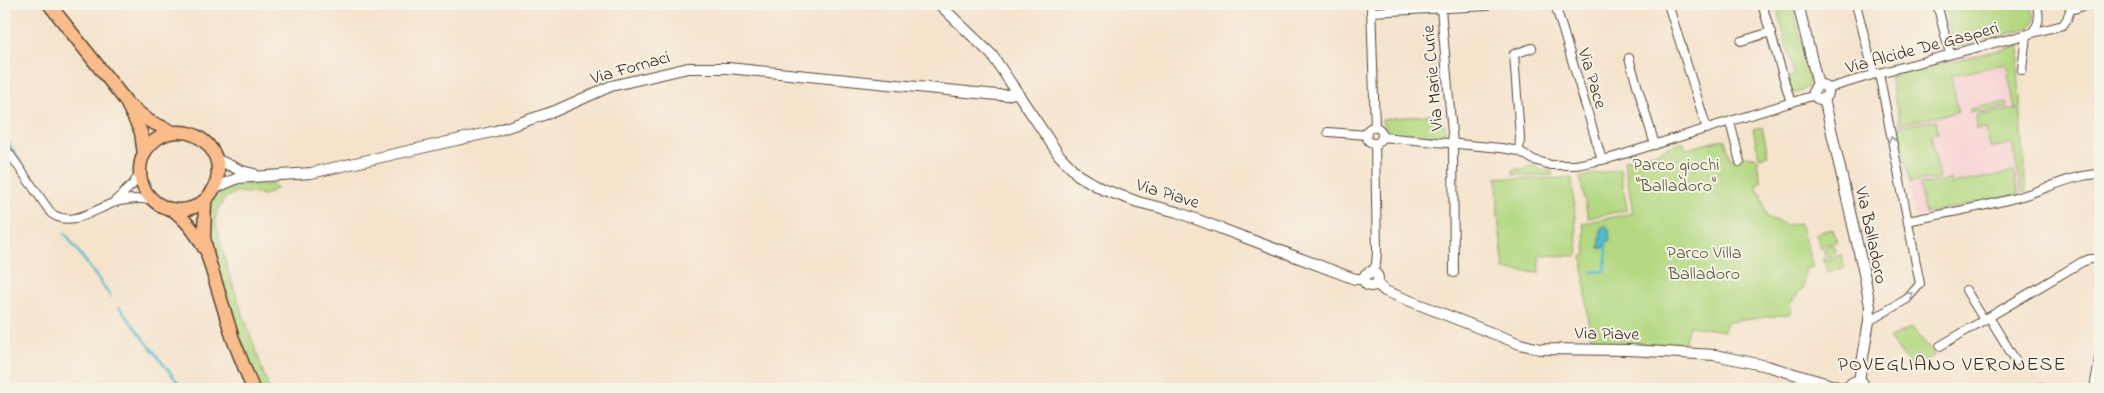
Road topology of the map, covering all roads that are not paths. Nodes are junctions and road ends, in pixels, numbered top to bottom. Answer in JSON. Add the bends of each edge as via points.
{"nodes":[{"id":1,"x":49,"y":4,"type":"edge"},
{"id":2,"x":939,"y":4,"type":"edge"},
{"id":3,"x":1555,"y":4,"type":"edge"},
{"id":4,"x":1668,"y":4,"type":"edge"},
{"id":5,"x":1762,"y":4,"type":"edge"},
{"id":6,"x":1798,"y":4,"type":"edge"},
{"id":7,"x":1856,"y":4,"type":"edge"},
{"id":8,"x":1938,"y":4,"type":"edge"},
{"id":9,"x":2037,"y":4,"type":"edge"},
{"id":10,"x":2067,"y":4,"type":"edge"},
{"id":11,"x":2086,"y":5,"type":"junction"},
{"id":12,"x":1487,"y":6,"type":"dead end"},
{"id":13,"x":2100,"y":6,"type":"edge"},
{"id":14,"x":1371,"y":8,"type":"edge"},
{"id":15,"x":1441,"y":9,"type":"junction"},
{"id":16,"x":1770,"y":32,"type":"junction"},
{"id":17,"x":2029,"y":34,"type":"junction"},
{"id":18,"x":1741,"y":41,"type":"dead end"},
{"id":19,"x":1532,"y":48,"type":"dead end"},
{"id":20,"x":1950,"y":54,"type":"junction"},
{"id":21,"x":1629,"y":58,"type":"dead end"},
{"id":22,"x":2022,"y":70,"type":"dead end"},
{"id":23,"x":1876,"y":73,"type":"junction"},
{"id":24,"x":1017,"y":92,"type":"junction"},
{"id":25,"x":1821,"y":92,"type":"junction"},
{"id":26,"x":125,"y":100,"type":"junction"},
{"id":27,"x":1791,"y":103,"type":"junction"},
{"id":28,"x":1730,"y":122,"type":"junction"},
{"id":29,"x":1374,"y":128,"type":"junction"},
{"id":30,"x":1707,"y":129,"type":"junction"},
{"id":31,"x":174,"y":132,"type":"junction"},
{"id":32,"x":1328,"y":132,"type":"dead end"},
{"id":33,"x":1366,"y":135,"type":"junction"},
{"id":34,"x":1382,"y":137,"type":"junction"},
{"id":35,"x":1375,"y":143,"type":"junction"},
{"id":36,"x":1453,"y":144,"type":"junction"},
{"id":37,"x":1655,"y":145,"type":"junction"},
{"id":38,"x":4,"y":146,"type":"edge"},
{"id":39,"x":1520,"y":151,"type":"junction"},
{"id":40,"x":144,"y":155,"type":"junction"},
{"id":41,"x":216,"y":159,"type":"junction"},
{"id":42,"x":1602,"y":160,"type":"junction"},
{"id":43,"x":1740,"y":162,"type":"dead end"},
{"id":44,"x":141,"y":173,"type":"junction"},
{"id":45,"x":2100,"y":174,"type":"edge"},
{"id":46,"x":260,"y":176,"type":"junction"},
{"id":47,"x":214,"y":189,"type":"junction"},
{"id":48,"x":153,"y":199,"type":"junction"},
{"id":49,"x":205,"y":200,"type":"junction"},
{"id":50,"x":114,"y":202,"type":"junction"},
{"id":51,"x":172,"y":209,"type":"junction"},
{"id":52,"x":1908,"y":221,"type":"junction"},
{"id":53,"x":208,"y":257,"type":"junction"},
{"id":54,"x":2100,"y":259,"type":"edge"},
{"id":55,"x":1372,"y":272,"type":"junction"},
{"id":56,"x":1454,"y":273,"type":"dead end"},
{"id":57,"x":1364,"y":280,"type":"junction"},
{"id":58,"x":1377,"y":284,"type":"junction"},
{"id":59,"x":1966,"y":290,"type":"dead end"},
{"id":60,"x":1987,"y":318,"type":"junction"},
{"id":61,"x":1869,"y":321,"type":"junction"},
{"id":62,"x":1940,"y":346,"type":"dead end"},
{"id":63,"x":2100,"y":354,"type":"edge"},
{"id":64,"x":2016,"y":361,"type":"dead end"},
{"id":65,"x":1859,"y":381,"type":"junction"},
{"id":66,"x":253,"y":389,"type":"edge"},
{"id":67,"x":1846,"y":389,"type":"edge"},
{"id":68,"x":1866,"y":389,"type":"edge"},
{"id":69,"x":2094,"y":389,"type":"edge"}],
"edges":[{"from":1,"to":26,"type":"main road"},
{"from":2,"to":24,"type":"street","name":"Via Piave","via":[[992,55]]},
{"from":3,"to":42,"type":"street","name":"Via Pace"},
{"from":4,"to":30,"type":"street"},
{"from":5,"to":16,"type":"street"},
{"from":6,"to":25,"type":"street","name":"Via Balladoro"},
{"from":7,"to":23,"type":"street"},
{"from":8,"to":20,"type":"street"},
{"from":9,"to":17,"type":"street","name":"Via Alcide De Gasperi","via":[[2040,20]]},
{"from":10,"to":11,"type":"street"},
{"from":11,"to":13,"type":"street"},
{"from":11,"to":17,"type":"street","name":"Via Alcide De Gasperi","via":[[2070,10],[2063,26]]},
{"from":12,"to":15,"type":"street"},
{"from":14,"to":15,"type":"street"},
{"from":14,"to":29,"type":"street"},
{"from":15,"to":36,"type":"street","name":"Via Marie Curie"},
{"from":16,"to":18,"type":"street"},
{"from":16,"to":27,"type":"street"},
{"from":17,"to":20,"type":"street","name":"Via Alcide De Gasperi"},
{"from":17,"to":22,"type":"street","name":"Via Alcide De Gasperi"},
{"from":19,"to":39,"type":"street","via":[[1514,54]]},
{"from":20,"to":23,"type":"street","name":"Via Alcide De Gasperi"},
{"from":21,"to":37,"type":"street"},
{"from":23,"to":25,"type":"street","name":"Via Alcide De Gasperi"},
{"from":52,"to":23,"type":"street","one_way":true},
{"from":24,"to":46,"type":"street","name":"Via Fornaci","via":[[997,95],[728,68],[688,68],[611,86],[554,111],[496,131],[311,173]]},
{"from":24,"to":57,"type":"street","name":"Via Piave","via":[[1059,155],[1078,175],[1102,189],[1177,212]]},
{"from":25,"to":27,"type":"street","name":"Via Alcide De Gasperi"},
{"from":25,"to":61,"type":"street","name":"Via Balladoro","via":[[1865,278]]},
{"from":26,"to":31,"type":"main road","via":[[160,128]]},
{"from":26,"to":40,"type":"main road","via":[[141,132]]},
{"from":27,"to":28,"type":"street","name":"Via Alcide De Gasperi"},
{"from":28,"to":30,"type":"street","name":"Via Alcide De Gasperi"},
{"from":28,"to":43,"type":"street"},
{"from":29,"to":33,"type":"street"},
{"from":29,"to":34,"type":"street","via":[[1381,132]]},
{"from":30,"to":37,"type":"street","name":"Via Alcide De Gasperi"},
{"from":31,"to":40,"type":"main road","via":[[161,136]]},
{"from":31,"to":41,"type":"main road","via":[[186,132],[202,139]]},
{"from":32,"to":33,"type":"street"},
{"from":33,"to":35,"type":"street"},
{"from":34,"to":35,"type":"street"},
{"from":34,"to":36,"type":"street"},
{"from":35,"to":55,"type":"street","via":[[1377,252]]},
{"from":36,"to":39,"type":"street"},
{"from":36,"to":56,"type":"street","name":"Via Marie Curie"},
{"from":37,"to":42,"type":"street","name":"Via Alcide De Gasperi"},
{"from":38,"to":50,"type":"street","via":[[58,219],[72,219]]},
{"from":39,"to":42,"type":"street","name":"Via Alcide De Gasperi","via":[[1551,165]]},
{"from":40,"to":44,"type":"main road"},
{"from":41,"to":46,"type":"street"},
{"from":41,"to":47,"type":"main road","via":[[218,172]]},
{"from":44,"to":48,"type":"main road","via":[[143,185]]},
{"from":44,"to":50,"type":"street"},
{"from":45,"to":52,"type":"street","via":[[2070,178],[2023,196],[1959,212]]},
{"from":46,"to":47,"type":"street","via":[[238,178]]},
{"from":47,"to":49,"type":"main road"},
{"from":48,"to":50,"type":"street"},
{"from":48,"to":51,"type":"main road"},
{"from":49,"to":51,"type":"main road","via":[[193,207]]},
{"from":49,"to":53,"type":"main road","via":[[204,237]]},
{"from":51,"to":53,"type":"main road","via":[[198,236]]},
{"from":61,"to":52,"type":"street","one_way":true,"via":[[1907,298],[1920,284]]},
{"from":53,"to":66,"type":"main road","via":[[233,339]]},
{"from":54,"to":60,"type":"street","via":[[2082,262]]},
{"from":55,"to":57,"type":"street","via":[[1366,274]]},
{"from":55,"to":58,"type":"street","via":[[1379,277]]},
{"from":57,"to":58,"type":"street","via":[[1367,286]]},
{"from":58,"to":67,"type":"street","name":"Via Piave","via":[[1385,291],[1540,349],[1715,354]]},
{"from":59,"to":60,"type":"street"},
{"from":60,"to":62,"type":"street"},
{"from":60,"to":64,"type":"street"},
{"from":61,"to":65,"type":"street","name":"Via Balladoro"},
{"from":63,"to":69,"type":"street"},
{"from":65,"to":67,"type":"street"},
{"from":65,"to":68,"type":"street"}]}
